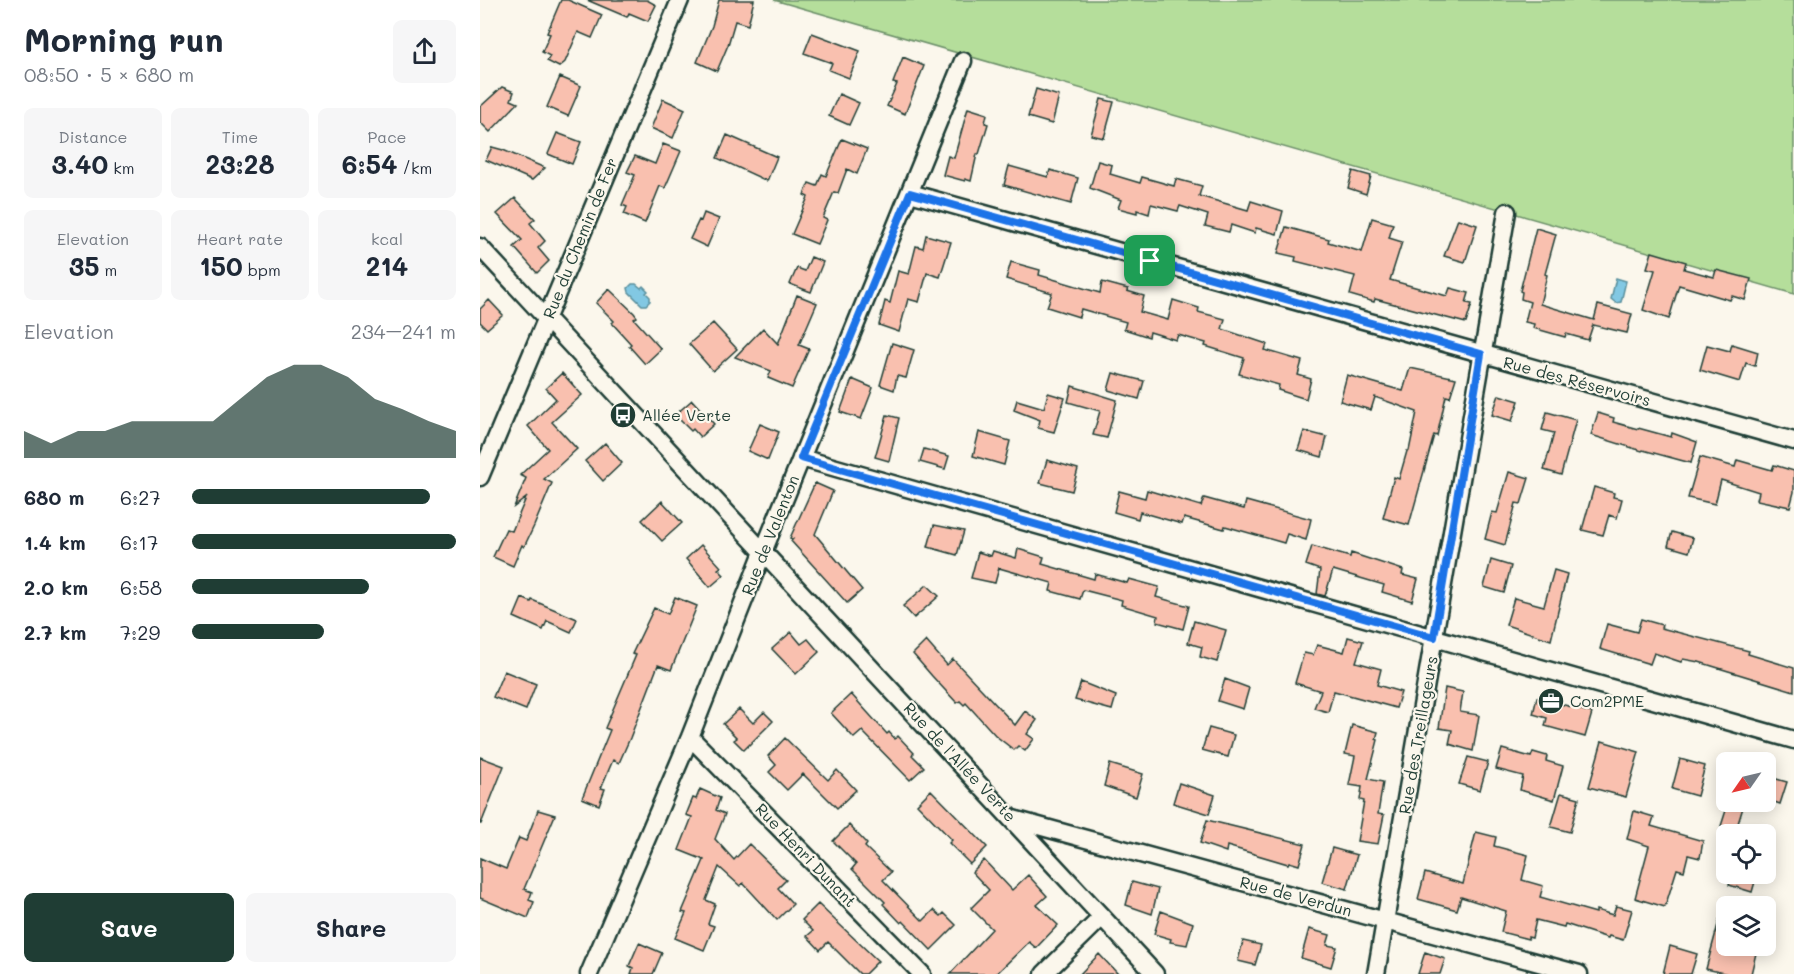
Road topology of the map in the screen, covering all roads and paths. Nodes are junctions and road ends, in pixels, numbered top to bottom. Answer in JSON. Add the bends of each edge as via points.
{"nodes":[{"id":1,"x":680,"y":0,"type":"edge"},
{"id":2,"x":963,"y":61,"type":"dead end"},
{"id":3,"x":910,"y":193,"type":"junction"},
{"id":4,"x":1507,"y":212,"type":"dead end"},
{"id":5,"x":480,"y":247,"type":"edge"},
{"id":6,"x":548,"y":318,"type":"junction"},
{"id":7,"x":1481,"y":354,"type":"junction"},
{"id":8,"x":1794,"y":441,"type":"edge"},
{"id":9,"x":801,"y":458,"type":"junction"},
{"id":10,"x":480,"y":477,"type":"edge"},
{"id":11,"x":763,"y":552,"type":"junction"},
{"id":12,"x":1434,"y":637,"type":"junction"},
{"id":13,"x":690,"y":737,"type":"junction"},
{"id":14,"x":1794,"y":740,"type":"edge"},
{"id":15,"x":1013,"y":819,"type":"junction"},
{"id":16,"x":1102,"y":917,"type":"junction"},
{"id":17,"x":1385,"y":921,"type":"junction"},
{"id":18,"x":589,"y":974,"type":"edge"},
{"id":19,"x":922,"y":974,"type":"edge"},
{"id":20,"x":1044,"y":974,"type":"edge"},
{"id":21,"x":1155,"y":974,"type":"edge"},
{"id":22,"x":1376,"y":974,"type":"edge"},
{"id":23,"x":1579,"y":974,"type":"edge"}],
"edges":[{"from":1,"to":6,"type":"street","name":"Rue du Chemin de Fer"},
{"from":2,"to":3,"type":"street","name":"Rue de Valenton"},
{"from":3,"to":7,"type":"street","name":"Rue des Réservoirs"},
{"from":3,"to":9,"type":"street","name":"Rue de Valenton"},
{"from":4,"to":7,"type":"street","name":"Rue des Treillageurs"},
{"from":5,"to":6,"type":"street"},
{"from":6,"to":10,"type":"street","name":"Rue du Chemin de Fer"},
{"from":6,"to":11,"type":"street"},
{"from":7,"to":8,"type":"street","name":"Rue des Réservoirs"},
{"from":7,"to":12,"type":"street","name":"Rue des Treillageurs"},
{"from":9,"to":11,"type":"street","name":"Rue de Valenton"},
{"from":9,"to":12,"type":"street"},
{"from":11,"to":13,"type":"street","name":"Rue de Valenton"},
{"from":11,"to":15,"type":"street","name":"Rue de l'Allée Verte"},
{"from":12,"to":14,"type":"street"},
{"from":12,"to":17,"type":"street","name":"Rue des Treillageurs"},
{"from":13,"to":18,"type":"street","name":"Rue de Valenton"},
{"from":13,"to":19,"type":"street","name":"Rue Henri Dunant"},
{"from":15,"to":16,"type":"street","name":"Rue de l'Allée Verte"},
{"from":15,"to":17,"type":"street","name":"Rue de Verdun"},
{"from":16,"to":20,"type":"street"},
{"from":16,"to":21,"type":"street","name":"Rue de l'Allée Verte"},
{"from":17,"to":22,"type":"street","name":"Rue des Treillageurs"},
{"from":17,"to":23,"type":"street","name":"Rue de Verdun"}]}
